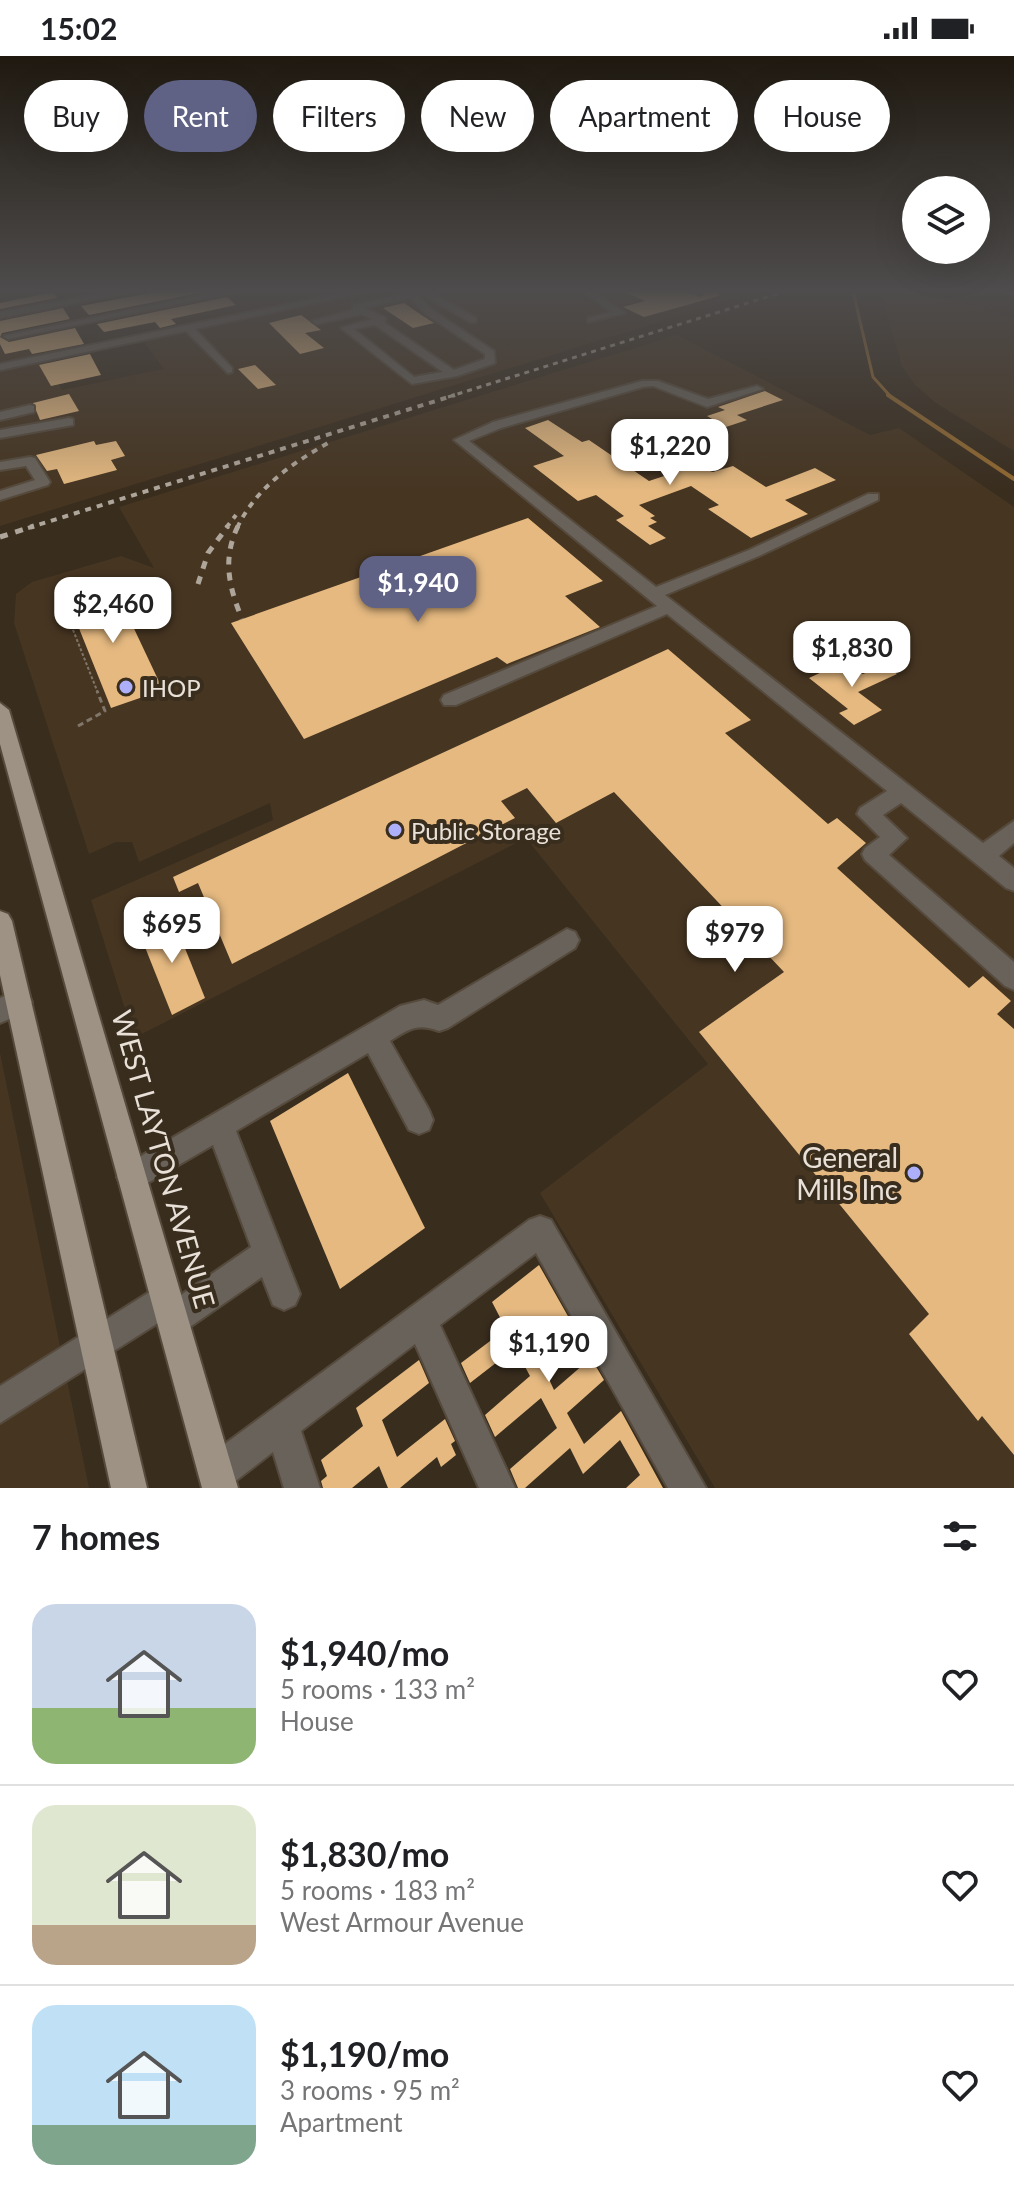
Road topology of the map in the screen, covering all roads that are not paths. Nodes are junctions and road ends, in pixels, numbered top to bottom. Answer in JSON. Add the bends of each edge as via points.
{"nodes":[{"id":1,"x":43,"y":358,"type":"edge"},
{"id":2,"x":216,"y":358,"type":"edge"},
{"id":3,"x":383,"y":358,"type":"edge"},
{"id":4,"x":430,"y":358,"type":"edge"},
{"id":5,"x":493,"y":358,"type":"edge"},
{"id":6,"x":0,"y":367,"type":"edge"},
{"id":7,"x":228,"y":370,"type":"dead end"},
{"id":8,"x":453,"y":374,"type":"junction"},
{"id":9,"x":757,"y":389,"type":"dead end"},
{"id":10,"x":30,"y":409,"type":"dead end"},
{"id":11,"x":0,"y":416,"type":"edge"},
{"id":12,"x":69,"y":422,"type":"dead end"},
{"id":13,"x":0,"y":434,"type":"edge"},
{"id":14,"x":0,"y":466,"type":"edge"},
{"id":15,"x":0,"y":496,"type":"edge"},
{"id":16,"x":873,"y":497,"type":"dead end"},
{"id":17,"x":653,"y":594,"type":"junction"},
{"id":18,"x":669,"y":607,"type":"junction"},
{"id":19,"x":450,"y":700,"type":"dead end"},
{"id":20,"x":0,"y":710,"type":"edge"},
{"id":21,"x":6,"y":754,"type":"edge"},
{"id":22,"x":902,"y":792,"type":"junction"},
{"id":23,"x":1014,"y":830,"type":"edge"},
{"id":24,"x":983,"y":856,"type":"junction"},
{"id":25,"x":1014,"y":881,"type":"edge"},
{"id":26,"x":0,"y":921,"type":"edge"},
{"id":27,"x":567,"y":940,"type":"dead end"},
{"id":28,"x":1014,"y":978,"type":"edge"},
{"id":29,"x":9,"y":1006,"type":"edge"},
{"id":30,"x":373,"y":1036,"type":"junction"},
{"id":31,"x":419,"y":1120,"type":"dead end"},
{"id":32,"x":220,"y":1125,"type":"junction"},
{"id":33,"x":132,"y":1177,"type":"junction"},
{"id":34,"x":268,"y":1254,"type":"junction"},
{"id":35,"x":284,"y":1294,"type":"dead end"},
{"id":36,"x":170,"y":1310,"type":"junction"},
{"id":37,"x":421,"y":1320,"type":"junction"},
{"id":38,"x":96,"y":1344,"type":"junction"},
{"id":39,"x":0,"y":1406,"type":"edge"},
{"id":40,"x":281,"y":1424,"type":"junction"},
{"id":41,"x":218,"y":1481,"type":"edge"},
{"id":42,"x":129,"y":1488,"type":"edge"},
{"id":43,"x":302,"y":1488,"type":"edge"},
{"id":44,"x":497,"y":1488,"type":"edge"},
{"id":45,"x":688,"y":1488,"type":"edge"}],
"edges":[{"from":1,"to":6,"type":"street"},
{"from":2,"to":7,"type":"street"},
{"from":3,"to":8,"type":"street","via":[[412,381]]},
{"from":4,"to":8,"type":"street"},
{"from":5,"to":8,"type":"street"},
{"from":9,"to":17,"type":"street","via":[[707,403],[654,383],[642,384],[460,440]]},
{"from":10,"to":11,"type":"street"},
{"from":12,"to":13,"type":"street"},
{"from":14,"to":15,"type":"street","via":[[30,461],[43,482]]},
{"from":16,"to":17,"type":"street"},
{"from":17,"to":18,"type":"street"},
{"from":18,"to":19,"type":"street"},
{"from":18,"to":22,"type":"street"},
{"from":20,"to":21,"type":"main road","name":"WEST LAYTON AVENUE"},
{"from":21,"to":33,"type":"main road","name":"WEST LAYTON AVENUE"},
{"from":22,"to":24,"type":"street"},
{"from":22,"to":28,"type":"street","via":[[867,814],[896,838],[873,854]]},
{"from":23,"to":24,"type":"street"},
{"from":24,"to":25,"type":"street"},
{"from":26,"to":29,"type":"main road"},
{"from":27,"to":30,"type":"street","via":[[439,1019],[424,1012],[409,1015]]},
{"from":29,"to":38,"type":"main road"},
{"from":30,"to":31,"type":"street"},
{"from":30,"to":32,"type":"street"},
{"from":32,"to":33,"type":"street"},
{"from":32,"to":34,"type":"street"},
{"from":33,"to":36,"type":"main road","name":"WEST LAYTON AVENUE"},
{"from":34,"to":35,"type":"street"},
{"from":34,"to":36,"type":"street"},
{"from":36,"to":38,"type":"street"},
{"from":36,"to":41,"type":"main road","name":"WEST LAYTON AVENUE"},
{"from":37,"to":40,"type":"street"},
{"from":37,"to":44,"type":"street"},
{"from":37,"to":45,"type":"street","via":[[540,1231]]},
{"from":38,"to":39,"type":"street"},
{"from":38,"to":42,"type":"main road"},
{"from":40,"to":41,"type":"street"},
{"from":40,"to":43,"type":"street"}]}
